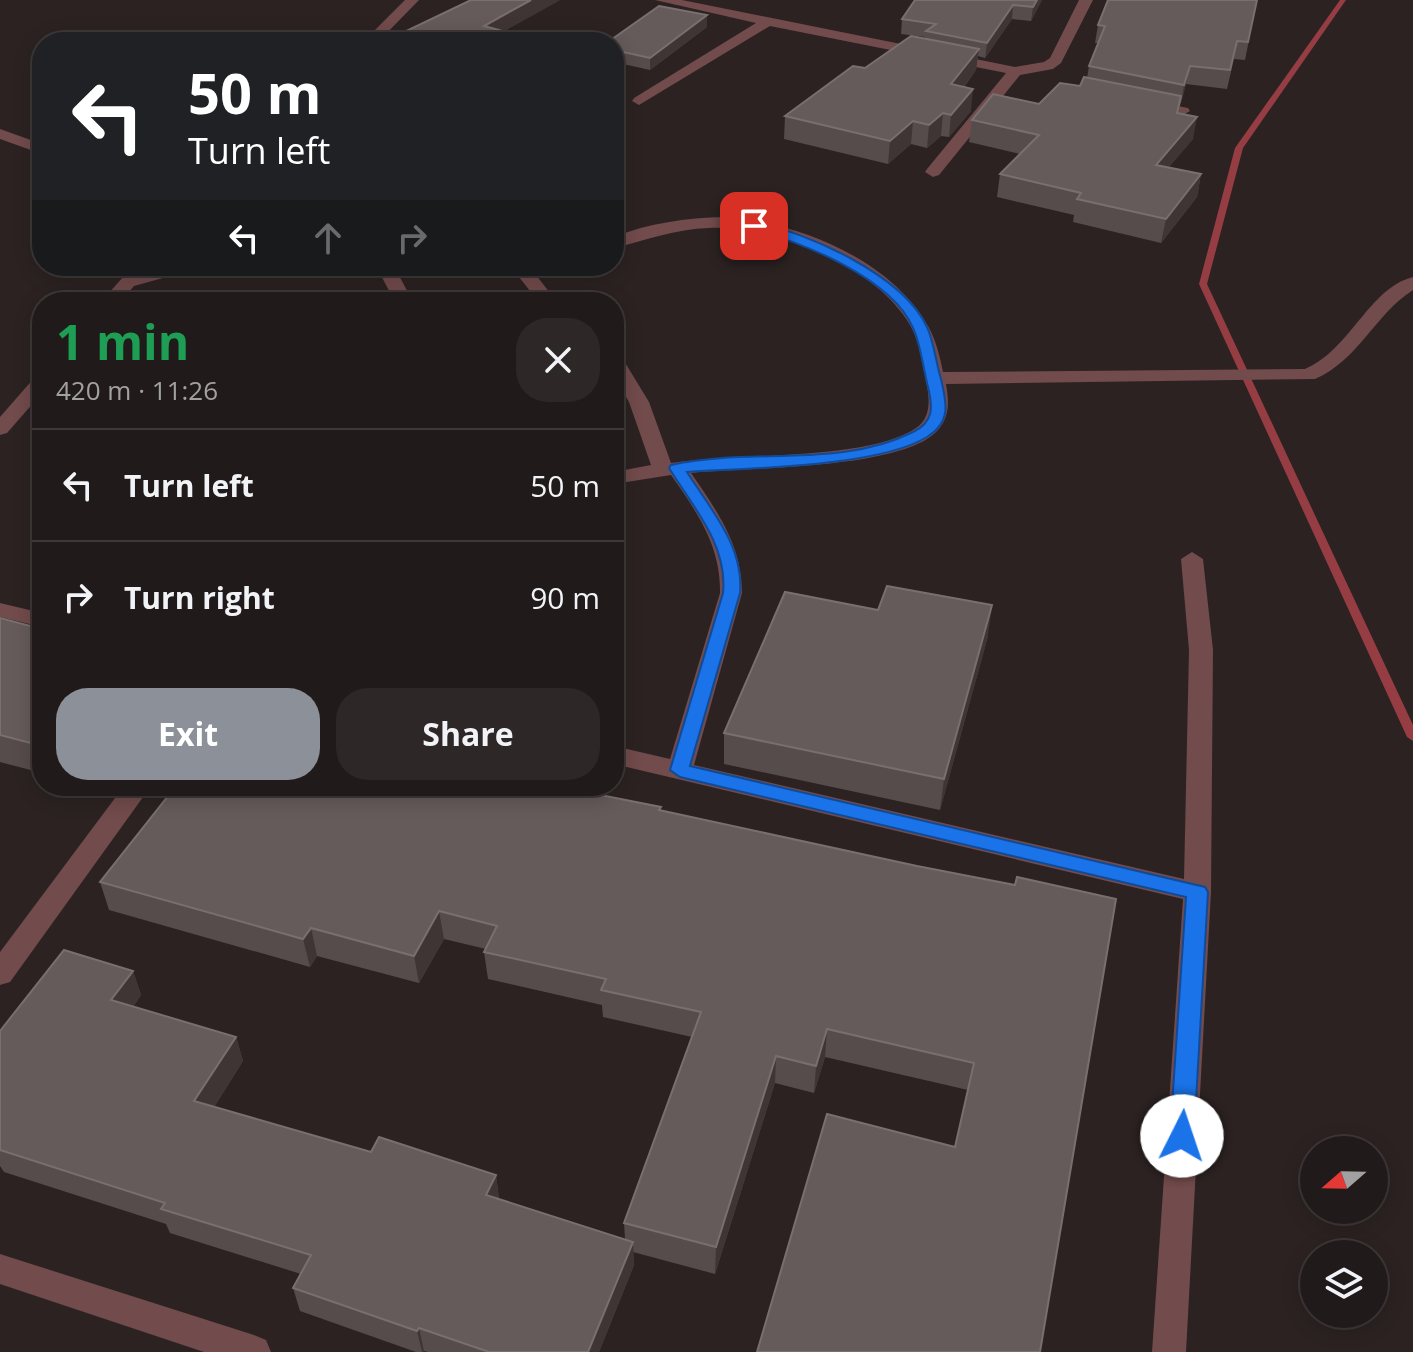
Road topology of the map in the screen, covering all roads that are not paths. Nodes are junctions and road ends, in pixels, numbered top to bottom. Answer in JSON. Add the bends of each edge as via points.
{"nodes":[{"id":1,"x":412,"y":0,"type":"edge"},
{"id":2,"x":662,"y":0,"type":"edge"},
{"id":3,"x":1086,"y":0,"type":"edge"},
{"id":4,"x":767,"y":22,"type":"junction"},
{"id":5,"x":380,"y":32,"type":"edge"},
{"id":6,"x":1013,"y":74,"type":"junction"},
{"id":7,"x":1039,"y":82,"type":"dead end"},
{"id":8,"x":1126,"y":100,"type":"edge"},
{"id":9,"x":639,"y":101,"type":"dead end"},
{"id":10,"x":1183,"y":111,"type":"edge"},
{"id":11,"x":0,"y":134,"type":"edge"},
{"id":12,"x":32,"y":145,"type":"edge"},
{"id":13,"x":933,"y":172,"type":"dead end"},
{"id":14,"x":624,"y":240,"type":"edge"},
{"id":15,"x":133,"y":276,"type":"edge"},
{"id":16,"x":151,"y":276,"type":"edge"},
{"id":17,"x":527,"y":276,"type":"edge"},
{"id":18,"x":1413,"y":282,"type":"edge"},
{"id":19,"x":126,"y":283,"type":"junction"},
{"id":20,"x":118,"y":292,"type":"edge"},
{"id":21,"x":540,"y":292,"type":"edge"},
{"id":22,"x":624,"y":377,"type":"edge"},
{"id":23,"x":935,"y":378,"type":"junction"},
{"id":24,"x":32,"y":392,"type":"edge"},
{"id":25,"x":0,"y":429,"type":"edge"},
{"id":26,"x":670,"y":469,"type":"junction"},
{"id":27,"x":624,"y":476,"type":"edge"},
{"id":28,"x":1192,"y":559,"type":"dead end"},
{"id":29,"x":0,"y":610,"type":"edge"},
{"id":30,"x":32,"y":618,"type":"edge"},
{"id":31,"x":624,"y":757,"type":"edge"},
{"id":32,"x":680,"y":770,"type":"junction"},
{"id":33,"x":131,"y":796,"type":"edge"},
{"id":34,"x":1197,"y":892,"type":"junction"},
{"id":35,"x":0,"y":974,"type":"edge"},
{"id":36,"x":0,"y":1269,"type":"edge"},
{"id":37,"x":254,"y":1352,"type":"edge"},
{"id":38,"x":1169,"y":1352,"type":"edge"}],
"edges":[{"from":1,"to":5,"type":"street"},
{"from":2,"to":4,"type":"street"},
{"from":3,"to":6,"type":"street","via":[[1056,60]]},
{"from":4,"to":6,"type":"street"},
{"from":4,"to":9,"type":"street"},
{"from":6,"to":7,"type":"street"},
{"from":6,"to":13,"type":"street"},
{"from":8,"to":10,"type":"street"},
{"from":11,"to":12,"type":"street"},
{"from":14,"to":23,"type":"street","via":[[650,232],[738,223],[771,229],[827,251],[893,292],[920,326]]},
{"from":15,"to":19,"type":"street"},
{"from":16,"to":19,"type":"street"},
{"from":17,"to":21,"type":"street"},
{"from":18,"to":23,"type":"street","via":[[1322,371],[1278,377]]},
{"from":19,"to":20,"type":"street"},
{"from":22,"to":26,"type":"street"},
{"from":23,"to":26,"type":"street","via":[[941,407],[934,424],[890,446],[847,455]]},
{"from":24,"to":25,"type":"street"},
{"from":26,"to":27,"type":"street"},
{"from":26,"to":32,"type":"street","via":[[727,548],[733,572]]},
{"from":28,"to":34,"type":"street","via":[[1201,650]]},
{"from":29,"to":30,"type":"street"},
{"from":31,"to":32,"type":"street"},
{"from":32,"to":34,"type":"street"},
{"from":33,"to":35,"type":"street"},
{"from":34,"to":38,"type":"street"},
{"from":36,"to":37,"type":"street"}]}
